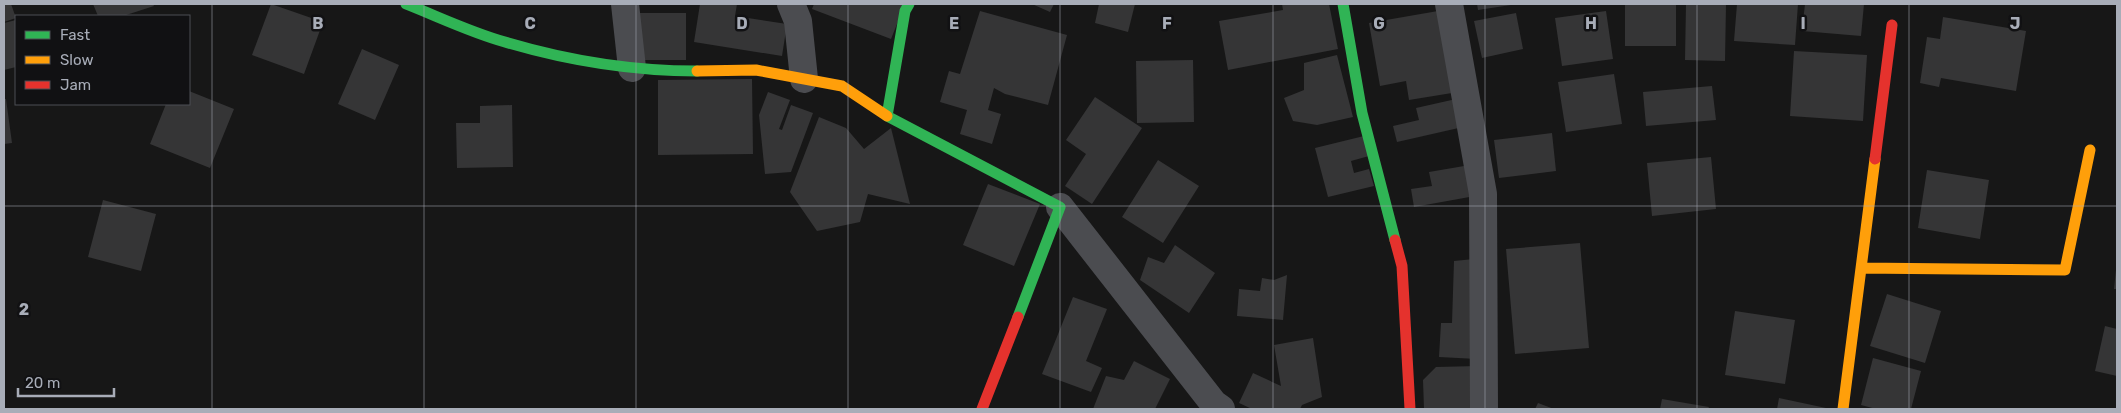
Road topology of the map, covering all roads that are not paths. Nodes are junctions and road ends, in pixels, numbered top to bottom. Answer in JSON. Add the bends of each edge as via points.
{"nodes":[{"id":1,"x":406,"y":4,"type":"edge"},
{"id":2,"x":625,"y":4,"type":"edge"},
{"id":3,"x":791,"y":4,"type":"edge"},
{"id":4,"x":908,"y":4,"type":"edge"},
{"id":5,"x":1343,"y":4,"type":"edge"},
{"id":6,"x":1449,"y":4,"type":"edge"},
{"id":7,"x":1892,"y":25,"type":"dead end"},
{"id":8,"x":632,"y":68,"type":"junction"},
{"id":9,"x":804,"y":79,"type":"junction"},
{"id":10,"x":888,"y":116,"type":"junction"},
{"id":11,"x":2090,"y":150,"type":"dead end"},
{"id":12,"x":1060,"y":207,"type":"junction"},
{"id":13,"x":1861,"y":268,"type":"junction"},
{"id":14,"x":982,"y":409,"type":"edge"},
{"id":15,"x":1221,"y":409,"type":"edge"},
{"id":16,"x":1410,"y":409,"type":"edge"},
{"id":17,"x":1484,"y":409,"type":"edge"},
{"id":18,"x":1843,"y":409,"type":"edge"}],
"edges":[{"from":1,"to":8,"type":"street","via":[[504,42],[592,64]]},
{"from":2,"to":8,"type":"street"},
{"from":3,"to":9,"type":"street","via":[[798,21]]},
{"from":4,"to":10,"type":"street"},
{"from":5,"to":16,"type":"street","via":[[1362,112],[1402,266]]},
{"from":6,"to":17,"type":"street","via":[[1483,194]]},
{"from":7,"to":13,"type":"street"},
{"from":8,"to":9,"type":"street","via":[[659,71],[756,70]]},
{"from":9,"to":10,"type":"street","via":[[842,86]]},
{"from":10,"to":12,"type":"street"},
{"from":11,"to":13,"type":"street","via":[[2065,270]]},
{"from":12,"to":14,"type":"street"},
{"from":12,"to":15,"type":"street"},
{"from":13,"to":18,"type":"street"}]}
